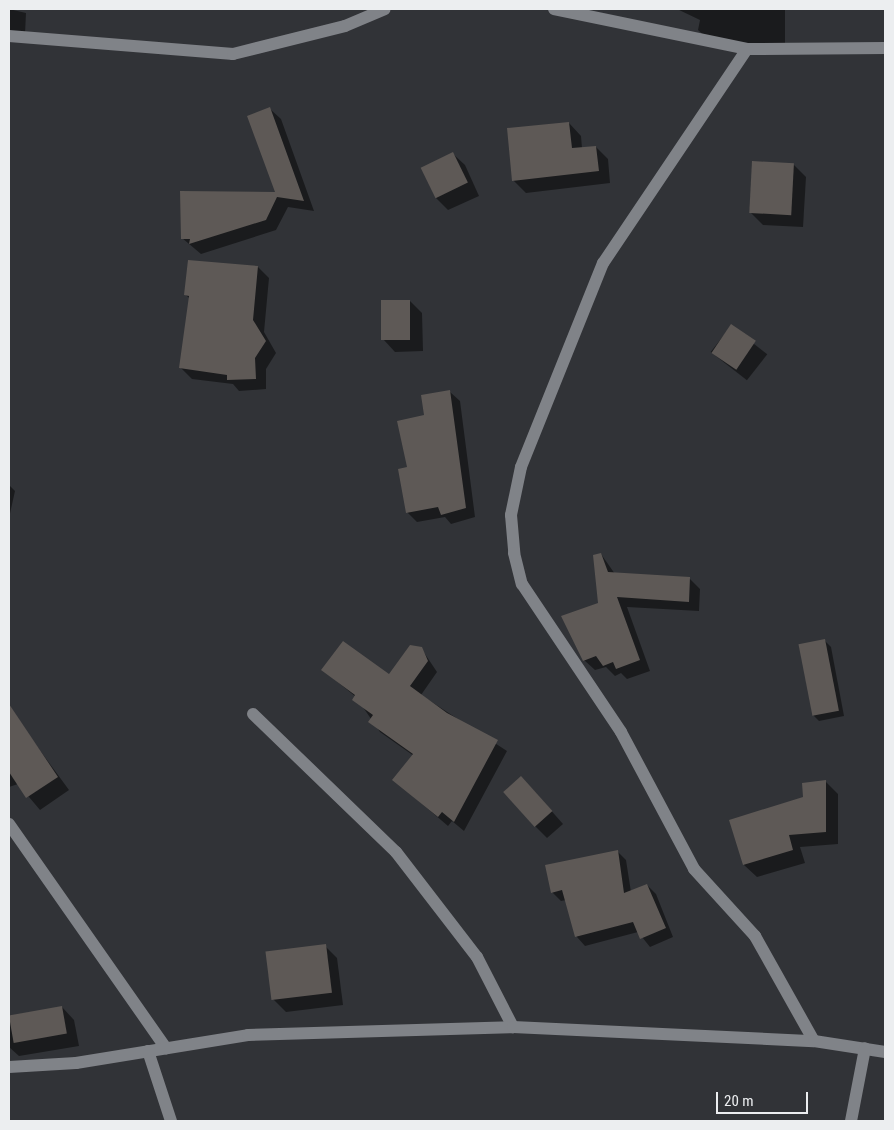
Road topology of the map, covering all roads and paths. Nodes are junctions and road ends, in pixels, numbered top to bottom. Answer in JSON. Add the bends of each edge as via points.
{"nodes":[{"id":1,"x":385,"y":9,"type":"edge"},
{"id":2,"x":554,"y":9,"type":"edge"},
{"id":3,"x":9,"y":36,"type":"edge"},
{"id":4,"x":885,"y":48,"type":"edge"},
{"id":5,"x":747,"y":49,"type":"junction"},
{"id":6,"x":253,"y":714,"type":"dead end"},
{"id":7,"x":9,"y":824,"type":"edge"},
{"id":8,"x":513,"y":1027,"type":"junction"},
{"id":9,"x":814,"y":1041,"type":"junction"},
{"id":10,"x":166,"y":1048,"type":"junction"},
{"id":11,"x":865,"y":1048,"type":"junction"},
{"id":12,"x":148,"y":1051,"type":"junction"},
{"id":13,"x":885,"y":1052,"type":"edge"},
{"id":14,"x":9,"y":1067,"type":"edge"},
{"id":15,"x":171,"y":1121,"type":"edge"},
{"id":16,"x":851,"y":1121,"type":"edge"}],
"edges":[{"from":1,"to":3,"type":"street","via":[[345,26],[233,54]]},
{"from":2,"to":5,"type":"street"},
{"from":4,"to":5,"type":"street"},
{"from":5,"to":9,"type":"street","via":[[603,263],[521,466],[512,514],[514,554],[522,584],[621,732],[694,869],[755,936]]},
{"from":6,"to":8,"type":"street","via":[[396,852],[477,957]]},
{"from":7,"to":10,"type":"street"},
{"from":8,"to":9,"type":"street"},
{"from":8,"to":10,"type":"street","via":[[248,1035]]},
{"from":9,"to":11,"type":"street"},
{"from":10,"to":12,"type":"street"},
{"from":11,"to":13,"type":"street"},
{"from":11,"to":16,"type":"street"},
{"from":12,"to":14,"type":"street","via":[[76,1063]]},
{"from":12,"to":15,"type":"street"}]}
